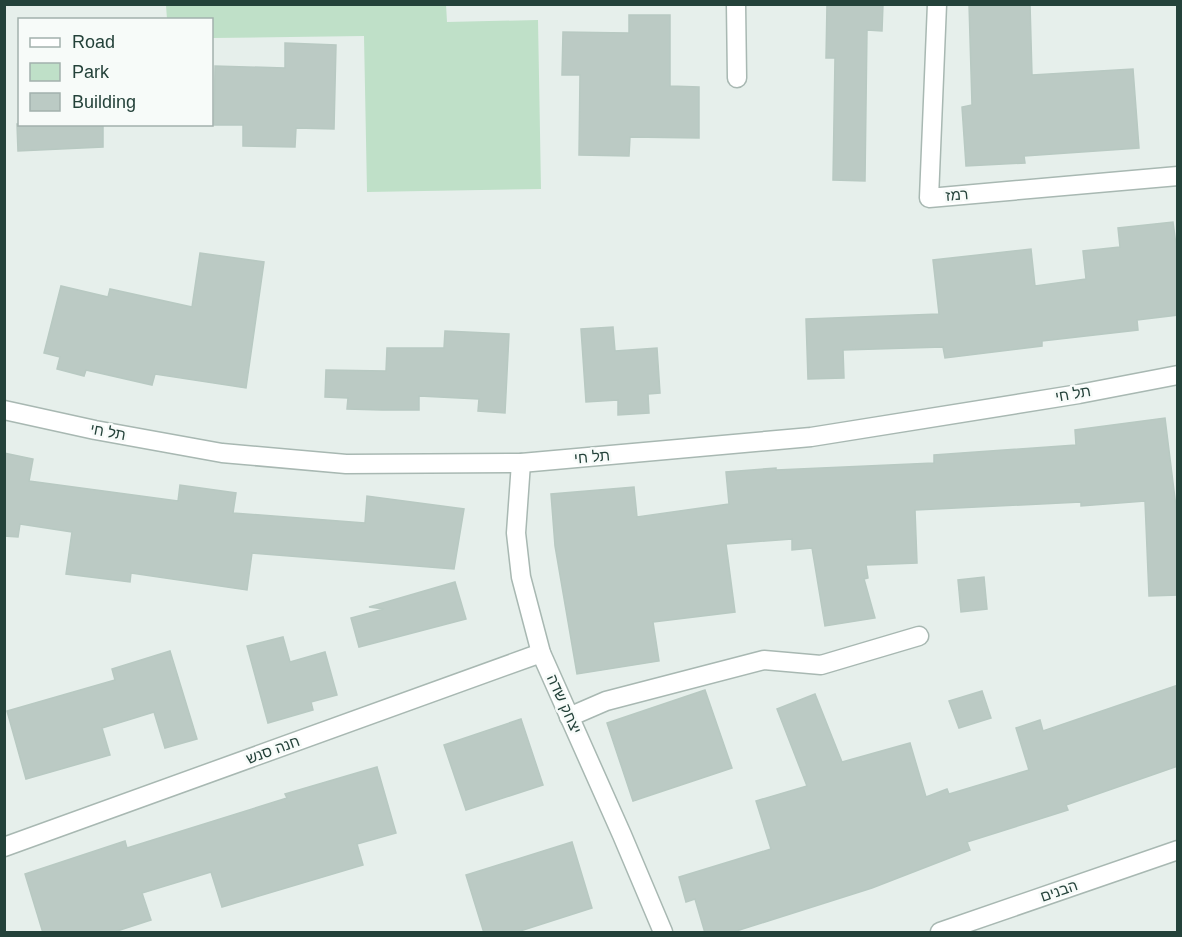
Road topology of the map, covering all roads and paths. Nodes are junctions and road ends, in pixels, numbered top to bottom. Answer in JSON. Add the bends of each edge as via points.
{"nodes":[{"id":1,"x":736,"y":4,"type":"edge"},
{"id":2,"x":937,"y":4,"type":"edge"},
{"id":3,"x":737,"y":78,"type":"dead end"},
{"id":4,"x":1178,"y":176,"type":"edge"},
{"id":5,"x":1178,"y":375,"type":"edge"},
{"id":6,"x":4,"y":410,"type":"edge"},
{"id":7,"x":521,"y":463,"type":"junction"},
{"id":8,"x":919,"y":636,"type":"dead end"},
{"id":9,"x":541,"y":653,"type":"junction"},
{"id":10,"x":569,"y":717,"type":"junction"},
{"id":11,"x":4,"y":848,"type":"edge"},
{"id":12,"x":1178,"y":850,"type":"edge"},
{"id":13,"x":663,"y":933,"type":"edge"},
{"id":14,"x":940,"y":933,"type":"edge"}],
"edges":[{"from":1,"to":3,"type":"street"},
{"from":2,"to":4,"type":"street","name":"רמז","via":[[929,198]]},
{"from":5,"to":7,"type":"street","name":"תל חי","via":[[811,437]]},
{"from":6,"to":7,"type":"street","name":"תל חי","via":[[222,453],[346,464]]},
{"from":7,"to":9,"type":"street","name":"יצחק שדה","via":[[516,533],[521,577]]},
{"from":8,"to":10,"type":"street","via":[[821,665],[764,660],[606,701]]},
{"from":9,"to":10,"type":"street","name":"יצחק שדה"},
{"from":9,"to":11,"type":"street","name":"חנה סנש"},
{"from":10,"to":13,"type":"street","name":"יצחק שדה"},
{"from":12,"to":14,"type":"street","name":"הבנים"}]}
